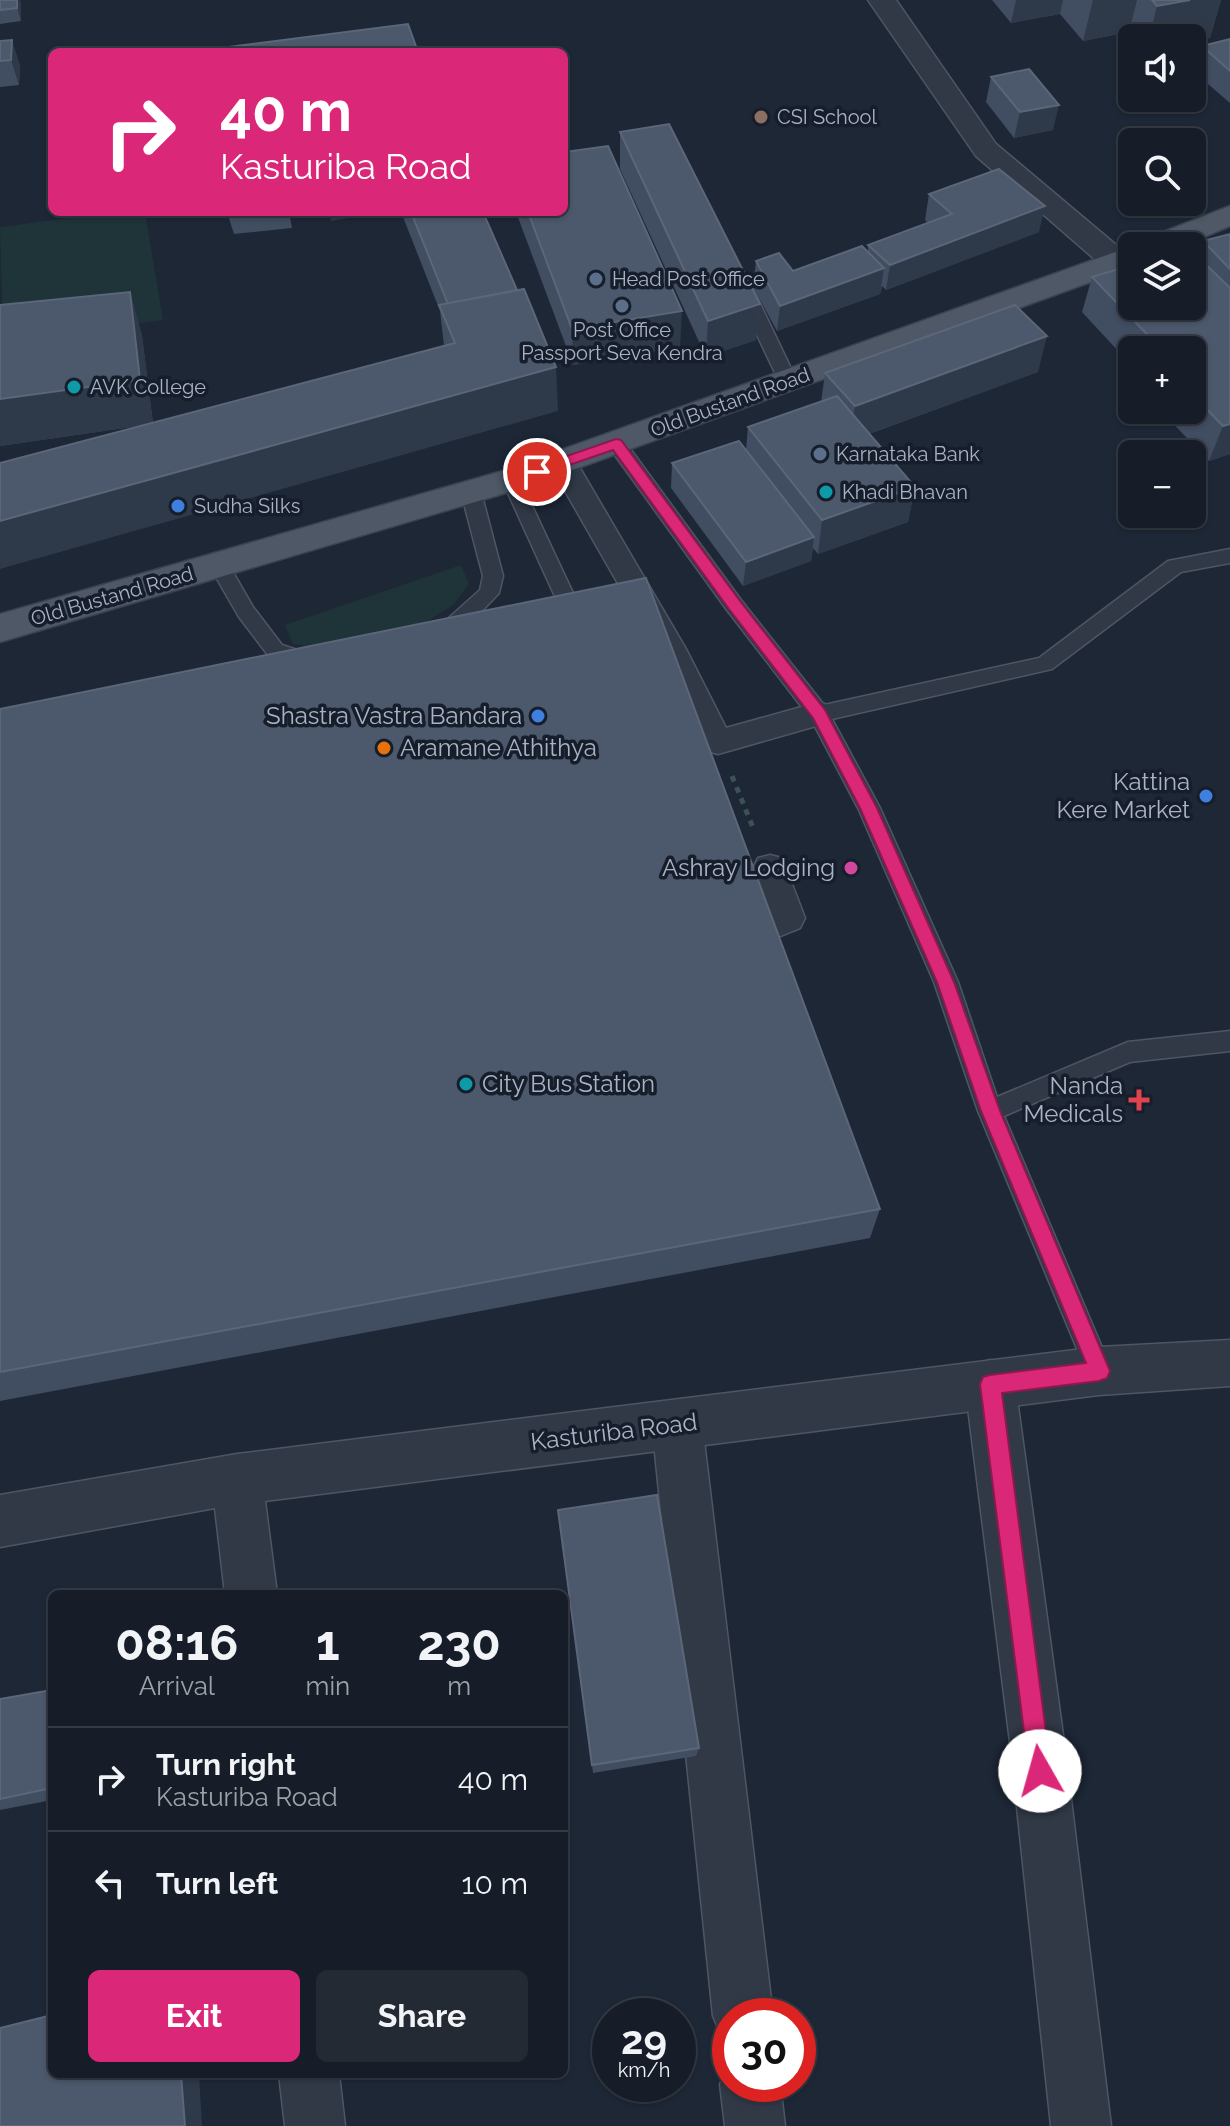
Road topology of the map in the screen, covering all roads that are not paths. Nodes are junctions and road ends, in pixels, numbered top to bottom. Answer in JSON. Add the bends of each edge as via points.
{"nodes":[{"id":1,"x":882,"y":0,"type":"edge"},
{"id":2,"x":1230,"y":215,"type":"edge"},
{"id":3,"x":1189,"y":232,"type":"edge"},
{"id":4,"x":1118,"y":254,"type":"edge"},
{"id":5,"x":1118,"y":262,"type":"edge"},
{"id":6,"x":735,"y":269,"type":"edge"},
{"id":7,"x":788,"y":381,"type":"junction"},
{"id":8,"x":616,"y":443,"type":"junction"},
{"id":9,"x":563,"y":463,"type":"junction"},
{"id":10,"x":511,"y":480,"type":"junction"},
{"id":11,"x":471,"y":492,"type":"junction"},
{"id":12,"x":1230,"y":556,"type":"edge"},
{"id":13,"x":219,"y":565,"type":"junction"},
{"id":14,"x":0,"y":628,"type":"edge"},
{"id":15,"x":420,"y":641,"type":"edge"},
{"id":16,"x":588,"y":647,"type":"edge"},
{"id":17,"x":337,"y":663,"type":"edge"},
{"id":18,"x":819,"y":714,"type":"junction"},
{"id":19,"x":770,"y":868,"type":"road end"},
{"id":20,"x":696,"y":940,"type":"edge"},
{"id":21,"x":1230,"y":1041,"type":"edge"},
{"id":22,"x":990,"y":1111,"type":"junction"},
{"id":23,"x":1230,"y":1363,"type":"edge"},
{"id":24,"x":1099,"y":1371,"type":"junction"},
{"id":25,"x":990,"y":1384,"type":"junction"},
{"id":26,"x":677,"y":1424,"type":"junction"},
{"id":27,"x":237,"y":1479,"type":"junction"},
{"id":28,"x":0,"y":1521,"type":"edge"},
{"id":29,"x":251,"y":1590,"type":"edge"},
{"id":30,"x":741,"y":1998,"type":"edge"},
{"id":31,"x":309,"y":2078,"type":"edge"},
{"id":32,"x":752,"y":2102,"type":"edge"},
{"id":33,"x":315,"y":2126,"type":"edge"},
{"id":34,"x":755,"y":2126,"type":"edge"},
{"id":35,"x":1081,"y":2126,"type":"edge"}],
"edges":[{"from":1,"to":4,"type":"street","via":[[986,150]]},
{"from":2,"to":3,"type":"main road"},
{"from":5,"to":7,"type":"main road","name":"Old Bustand Road"},
{"from":6,"to":7,"type":"lane"},
{"from":7,"to":8,"type":"main road","name":"Old Bustand Road"},
{"from":8,"to":9,"type":"main road","name":"Old Bustand Road"},
{"from":8,"to":18,"type":"lane"},
{"from":9,"to":10,"type":"main road","name":"Old Bustand Road"},
{"from":9,"to":18,"type":"street","via":[[671,649],[718,742]]},
{"from":10,"to":11,"type":"main road","name":"Old Bustand Road"},
{"from":10,"to":16,"type":"lane"},
{"from":11,"to":13,"type":"main road","name":"Old Bustand Road"},
{"from":11,"to":15,"type":"lane","via":[[493,576],[489,593],[456,626]]},
{"from":12,"to":18,"type":"lane","via":[[1175,566],[1045,664]]},
{"from":13,"to":14,"type":"main road","name":"Old Bustand Road"},
{"from":13,"to":17,"type":"lane","via":[[275,650],[323,666]]},
{"from":18,"to":22,"type":"lane","via":[[869,808],[946,982]]},
{"from":19,"to":20,"type":"street","via":[[788,918],[758,930]]},
{"from":21,"to":22,"type":"lane","via":[[1128,1052]]},
{"from":22,"to":24,"type":"lane"},
{"from":23,"to":24,"type":"street","name":"Kasturiba Road"},
{"from":24,"to":25,"type":"street","name":"Kasturiba Road"},
{"from":25,"to":26,"type":"street","name":"Kasturiba Road"},
{"from":25,"to":35,"type":"street"},
{"from":26,"to":27,"type":"street","name":"Kasturiba Road"},
{"from":26,"to":30,"type":"street"},
{"from":27,"to":28,"type":"street","name":"Kasturiba Road"},
{"from":27,"to":29,"type":"street"},
{"from":31,"to":33,"type":"street"},
{"from":32,"to":34,"type":"street"}]}
